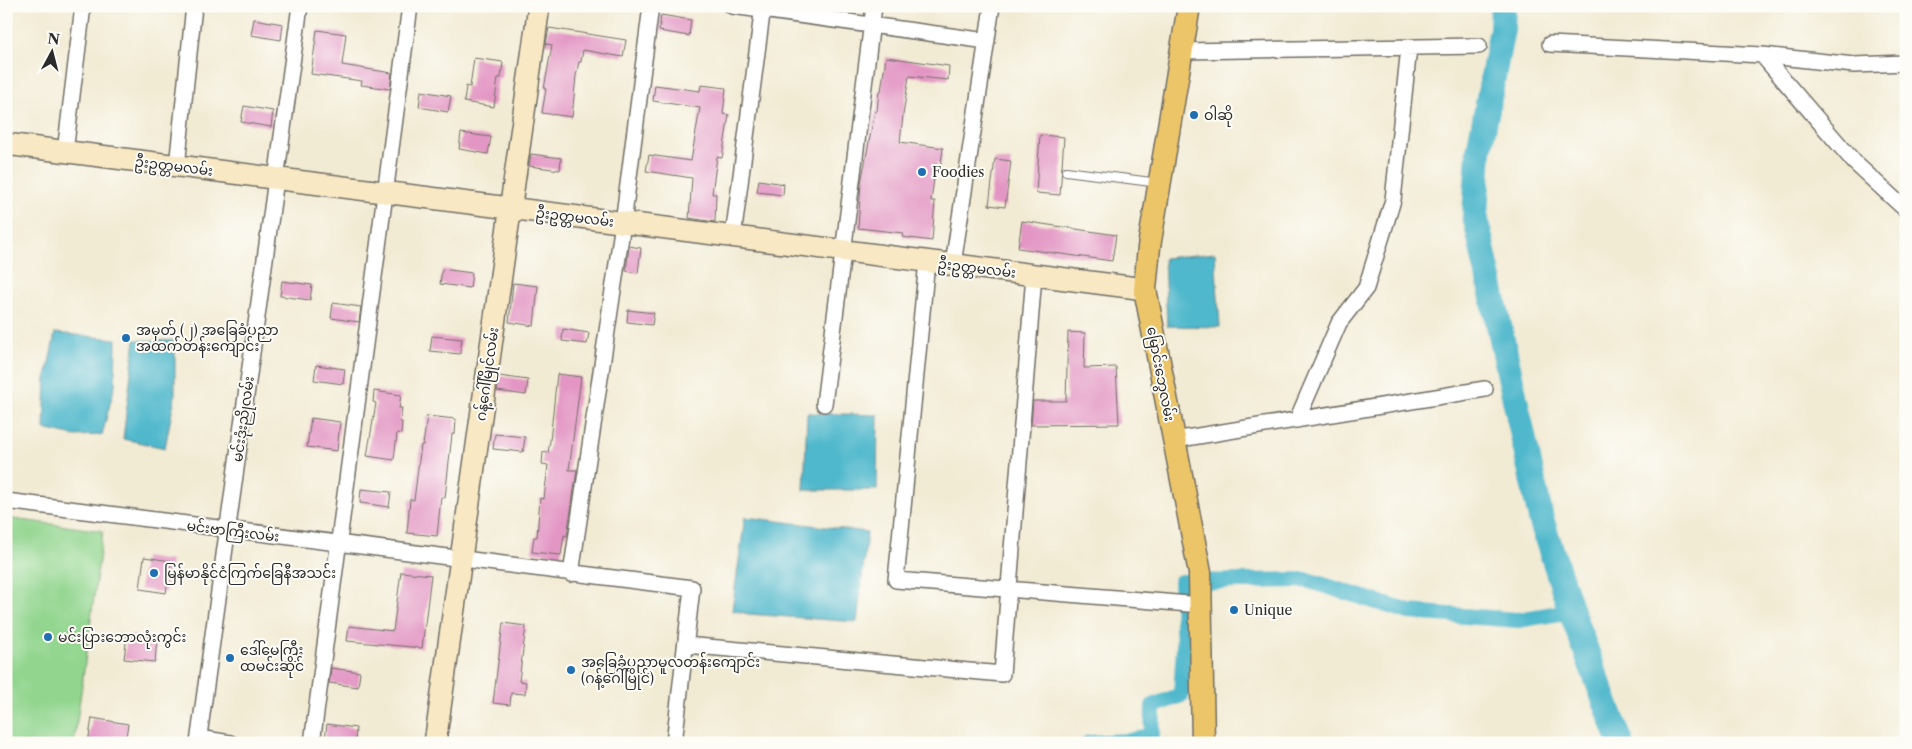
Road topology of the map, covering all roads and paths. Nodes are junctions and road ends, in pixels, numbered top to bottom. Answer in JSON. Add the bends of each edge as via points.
{"nodes":[{"id":1,"x":83,"y":6,"type":"edge"},
{"id":2,"x":194,"y":6,"type":"edge"},
{"id":3,"x":300,"y":6,"type":"edge"},
{"id":4,"x":410,"y":6,"type":"edge"},
{"id":5,"x":539,"y":6,"type":"edge"},
{"id":6,"x":651,"y":6,"type":"edge"},
{"id":7,"x":732,"y":6,"type":"edge"},
{"id":8,"x":874,"y":6,"type":"edge"},
{"id":9,"x":992,"y":6,"type":"edge"},
{"id":10,"x":1189,"y":6,"type":"edge"},
{"id":11,"x":763,"y":8,"type":"edge"},
{"id":12,"x":872,"y":25,"type":"junction"},
{"id":13,"x":986,"y":41,"type":"junction"},
{"id":14,"x":1550,"y":44,"type":"dead end"},
{"id":15,"x":1479,"y":46,"type":"dead end"},
{"id":16,"x":1409,"y":47,"type":"junction"},
{"id":17,"x":1182,"y":51,"type":"junction"},
{"id":18,"x":1762,"y":55,"type":"junction"},
{"id":19,"x":1906,"y":63,"type":"edge"},
{"id":20,"x":6,"y":144,"type":"edge"},
{"id":21,"x":65,"y":152,"type":"junction"},
{"id":22,"x":177,"y":166,"type":"junction"},
{"id":23,"x":1066,"y":171,"type":"dead end"},
{"id":24,"x":277,"y":179,"type":"junction"},
{"id":25,"x":1160,"y":183,"type":"junction"},
{"id":26,"x":385,"y":192,"type":"junction"},
{"id":27,"x":510,"y":208,"type":"junction"},
{"id":28,"x":1906,"y":210,"type":"edge"},
{"id":29,"x":623,"y":223,"type":"junction"},
{"id":30,"x":733,"y":237,"type":"junction"},
{"id":31,"x":844,"y":251,"type":"junction"},
{"id":32,"x":927,"y":261,"type":"junction"},
{"id":33,"x":953,"y":264,"type":"junction"},
{"id":34,"x":1034,"y":275,"type":"junction"},
{"id":35,"x":1145,"y":289,"type":"junction"},
{"id":36,"x":1485,"y":389,"type":"dead end"},
{"id":37,"x":824,"y":404,"type":"dead end"},
{"id":38,"x":1297,"y":420,"type":"junction"},
{"id":39,"x":1174,"y":440,"type":"junction"},
{"id":40,"x":6,"y":501,"type":"edge"},
{"id":41,"x":227,"y":530,"type":"junction"},
{"id":42,"x":338,"y":544,"type":"junction"},
{"id":43,"x":461,"y":559,"type":"junction"},
{"id":44,"x":571,"y":574,"type":"junction"},
{"id":45,"x":1007,"y":589,"type":"junction"},
{"id":46,"x":1193,"y":595,"type":"junction"},
{"id":47,"x":686,"y":645,"type":"junction"},
{"id":48,"x":199,"y":741,"type":"edge"},
{"id":49,"x":230,"y":743,"type":"edge"},
{"id":50,"x":312,"y":743,"type":"edge"},
{"id":51,"x":435,"y":743,"type":"edge"},
{"id":52,"x":674,"y":743,"type":"edge"},
{"id":53,"x":1204,"y":743,"type":"edge"}],
"edges":[{"from":1,"to":21,"type":"street"},
{"from":2,"to":22,"type":"street"},
{"from":3,"to":24,"type":"street","name":"မင်းဒုံးညိုလမ်း"},
{"from":4,"to":26,"type":"street"},
{"from":5,"to":27,"type":"street","name":"ဂန့်ဂေါ်မြိုင်လမ်း"},
{"from":6,"to":29,"type":"street"},
{"from":7,"to":11,"type":"street"},
{"from":8,"to":12,"type":"street"},
{"from":9,"to":13,"type":"street"},
{"from":10,"to":17,"type":"main road","name":"မြောင်းဘွေလမ်း"},
{"from":11,"to":12,"type":"street"},
{"from":11,"to":30,"type":"street"},
{"from":12,"to":13,"type":"street"},
{"from":12,"to":31,"type":"street"},
{"from":13,"to":33,"type":"street"},
{"from":14,"to":18,"type":"street"},
{"from":15,"to":16,"type":"street"},
{"from":16,"to":17,"type":"street"},
{"from":16,"to":38,"type":"street","via":[[1393,200],[1366,288],[1339,323]]},
{"from":17,"to":25,"type":"main road","name":"မြောင်းဘွေလမ်း"},
{"from":18,"to":19,"type":"street","via":[[1854,65]]},
{"from":18,"to":28,"type":"street","via":[[1855,163]]},
{"from":20,"to":21,"type":"street","name":"ဦးဥတ္တမလမ်း"},
{"from":21,"to":22,"type":"street","name":"ဦးဥတ္တမလမ်း"},
{"from":22,"to":24,"type":"street","name":"ဦးဥတ္တမလမ်း"},
{"from":23,"to":25,"type":"lane"},
{"from":24,"to":26,"type":"street","name":"ဦးဥတ္တမလမ်း"},
{"from":24,"to":41,"type":"street","name":"မင်းဒုံးညိုလမ်း"},
{"from":25,"to":35,"type":"main road","name":"မြောင်းဘွေလမ်း"},
{"from":26,"to":27,"type":"street","name":"ဦးဥတ္တမလမ်း"},
{"from":26,"to":42,"type":"street"},
{"from":27,"to":29,"type":"street","name":"ဦးဥတ္တမလမ်း"},
{"from":27,"to":43,"type":"street","name":"ဂန့်ဂေါ်မြိုင်လမ်း"},
{"from":29,"to":30,"type":"street","name":"ဦးဥတ္တမလမ်း"},
{"from":29,"to":44,"type":"street"},
{"from":30,"to":31,"type":"street","name":"ဦးဥတ္တမလမ်း"},
{"from":31,"to":32,"type":"street","name":"ဦးဥတ္တမလမ်း"},
{"from":31,"to":37,"type":"street"},
{"from":32,"to":33,"type":"street","name":"ဦးဥတ္တမလမ်း"},
{"from":32,"to":45,"type":"street","via":[[896,580]]},
{"from":33,"to":34,"type":"street","name":"ဦးဥတ္တမလမ်း"},
{"from":34,"to":35,"type":"street","name":"ဦးဥတ္တမလမ်း"},
{"from":34,"to":45,"type":"street"},
{"from":35,"to":39,"type":"main road","name":"မြောင်းဘွေလမ်း"},
{"from":36,"to":38,"type":"street"},
{"from":38,"to":39,"type":"street"},
{"from":39,"to":46,"type":"main road","name":"မြောင်းဘွေလမ်း"},
{"from":40,"to":41,"type":"street","name":"မင်းဗာကြီးလမ်း"},
{"from":41,"to":42,"type":"street","name":"မင်းဗာကြီးလမ်း"},
{"from":41,"to":48,"type":"street","name":"မင်းဒုံးညိုလမ်း"},
{"from":42,"to":43,"type":"street","name":"မင်းဗာကြီးလမ်း"},
{"from":42,"to":50,"type":"street"},
{"from":43,"to":44,"type":"street","name":"မင်းဗာကြီးလမ်း"},
{"from":43,"to":51,"type":"street","name":"ဂန့်ဂေါ်မြိုင်လမ်း"},
{"from":44,"to":47,"type":"street","name":"မင်းဗာကြီးလမ်း","via":[[692,588]]},
{"from":45,"to":46,"type":"street"},
{"from":45,"to":47,"type":"street","via":[[1002,674]]},
{"from":46,"to":53,"type":"main road","name":"မြောင်းဘွေလမ်း"},
{"from":47,"to":52,"type":"street"},
{"from":48,"to":49,"type":"street"}]}
